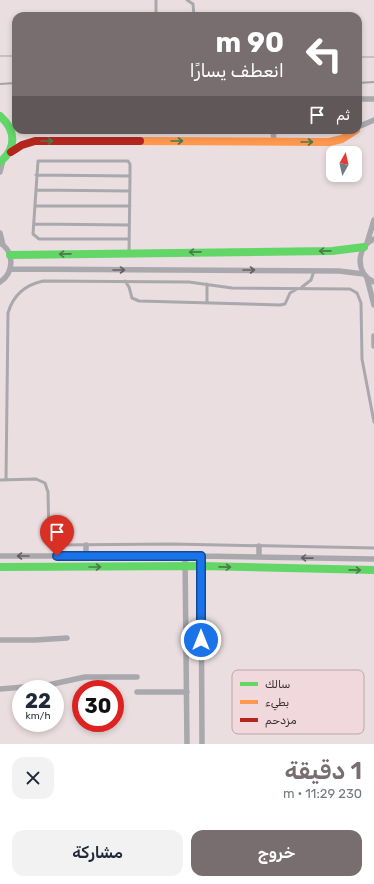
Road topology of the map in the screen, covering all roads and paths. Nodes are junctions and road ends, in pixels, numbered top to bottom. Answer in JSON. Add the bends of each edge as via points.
{"nodes":[{"id":1,"x":156,"y":0,"type":"edge"},
{"id":2,"x":187,"y":0,"type":"edge"},
{"id":3,"x":156,"y":12,"type":"edge"},
{"id":4,"x":194,"y":12,"type":"edge"},
{"id":5,"x":362,"y":99,"type":"edge"},
{"id":6,"x":374,"y":99,"type":"edge"},
{"id":7,"x":0,"y":116,"type":"edge"},
{"id":8,"x":373,"y":121,"type":"edge"},
{"id":9,"x":7,"y":122,"type":"junction"},
{"id":10,"x":12,"y":123,"type":"edge"},
{"id":11,"x":362,"y":125,"type":"edge"},
{"id":12,"x":12,"y":131,"type":"edge"},
{"id":13,"x":13,"y":134,"type":"edge"},
{"id":14,"x":273,"y":134,"type":"edge"},
{"id":15,"x":350,"y":134,"type":"edge"},
{"id":16,"x":274,"y":142,"type":"junction"},
{"id":17,"x":11,"y":152,"type":"junction"},
{"id":18,"x":1,"y":161,"type":"edge"},
{"id":19,"x":0,"y":172,"type":"edge"},
{"id":20,"x":36,"y":175,"type":"junction"},
{"id":21,"x":130,"y":176,"type":"junction"},
{"id":22,"x":36,"y":190,"type":"junction"},
{"id":23,"x":130,"y":191,"type":"junction"},
{"id":24,"x":35,"y":206,"type":"junction"},
{"id":25,"x":130,"y":206,"type":"junction"},
{"id":26,"x":374,"y":220,"type":"edge"},
{"id":27,"x":34,"y":224,"type":"junction"},
{"id":28,"x":129,"y":225,"type":"junction"},
{"id":29,"x":0,"y":233,"type":"edge"},
{"id":30,"x":129,"y":239,"type":"junction"},
{"id":31,"x":374,"y":239,"type":"edge"},
{"id":32,"x":1,"y":244,"type":"edge"},
{"id":33,"x":366,"y":245,"type":"junction"},
{"id":34,"x":129,"y":253,"type":"junction"},
{"id":35,"x":10,"y":255,"type":"junction"},
{"id":36,"x":10,"y":269,"type":"junction"},
{"id":37,"x":314,"y":271,"type":"junction"},
{"id":38,"x":365,"y":276,"type":"junction"},
{"id":39,"x":125,"y":281,"type":"junction"},
{"id":40,"x":0,"y":282,"type":"edge"},
{"id":41,"x":374,"y":282,"type":"edge"},
{"id":42,"x":207,"y":284,"type":"junction"},
{"id":43,"x":301,"y":288,"type":"junction"},
{"id":44,"x":207,"y":303,"type":"junction"},
{"id":45,"x":374,"y":305,"type":"edge"},
{"id":46,"x":374,"y":336,"type":"edge"},
{"id":47,"x":374,"y":346,"type":"edge"},
{"id":48,"x":374,"y":422,"type":"edge"},
{"id":49,"x":0,"y":480,"type":"edge"},
{"id":50,"x":6,"y":480,"type":"junction"},
{"id":51,"x":86,"y":545,"type":"junction"},
{"id":52,"x":259,"y":546,"type":"junction"},
{"id":53,"x":374,"y":548,"type":"edge"},
{"id":54,"x":0,"y":556,"type":"edge"},
{"id":55,"x":86,"y":556,"type":"junction"},
{"id":56,"x":185,"y":556,"type":"junction"},
{"id":57,"x":201,"y":556,"type":"junction"},
{"id":58,"x":258,"y":557,"type":"junction"},
{"id":59,"x":374,"y":559,"type":"edge"},
{"id":60,"x":186,"y":566,"type":"junction"},
{"id":61,"x":201,"y":566,"type":"junction"},
{"id":62,"x":0,"y":567,"type":"edge"},
{"id":63,"x":374,"y":570,"type":"edge"},
{"id":64,"x":67,"y":638,"type":"dead end"},
{"id":65,"x":0,"y":640,"type":"edge"},
{"id":66,"x":137,"y":677,"type":"dead end"},
{"id":67,"x":0,"y":689,"type":"edge"},
{"id":68,"x":137,"y":692,"type":"dead end"},
{"id":69,"x":187,"y":692,"type":"junction"},
{"id":70,"x":187,"y":744,"type":"edge"},
{"id":71,"x":202,"y":744,"type":"edge"}],
"edges":[{"from":1,"to":3,"type":"lane"},
{"from":2,"to":4,"type":"lane","via":[[193,4]]},
{"from":5,"to":6,"type":"street"},
{"from":7,"to":9,"type":"street"},
{"from":8,"to":11,"type":"street"},
{"from":9,"to":10,"type":"street"},
{"from":9,"to":12,"type":"street"},
{"from":13,"to":17,"type":"street"},
{"from":14,"to":16,"type":"street"},
{"from":16,"to":15,"type":"street","one_way":true,"via":[[334,142]]},
{"from":17,"to":16,"type":"street","one_way":true,"via":[[35,141]]},
{"from":17,"to":18,"type":"street"},
{"from":18,"to":19,"type":"street"},
{"from":20,"to":21,"type":"lane"},
{"from":20,"to":21,"type":"lane","via":[[40,160],[127,160],[130,164]]},
{"from":20,"to":22,"type":"lane"},
{"from":21,"to":23,"type":"lane"},
{"from":22,"to":23,"type":"lane"},
{"from":22,"to":24,"type":"lane"},
{"from":23,"to":25,"type":"lane"},
{"from":24,"to":25,"type":"lane"},
{"from":24,"to":27,"type":"lane"},
{"from":25,"to":28,"type":"lane"},
{"from":26,"to":33,"type":"street"},
{"from":27,"to":28,"type":"lane"},
{"from":27,"to":30,"type":"lane","via":[[34,235],[38,239]]},
{"from":28,"to":30,"type":"lane"},
{"from":29,"to":32,"type":"street"},
{"from":30,"to":34,"type":"lane"},
{"from":31,"to":33,"type":"street"},
{"from":32,"to":35,"type":"street"},
{"from":33,"to":34,"type":"street","one_way":true,"via":[[332,250]]},
{"from":33,"to":38,"type":"street","via":[[360,261]]},
{"from":34,"to":35,"type":"street","one_way":true},
{"from":35,"to":36,"type":"street"},
{"from":36,"to":37,"type":"street","one_way":true},
{"from":36,"to":40,"type":"street"},
{"from":37,"to":38,"type":"street","via":[[345,271]]},
{"from":37,"to":43,"type":"lane","via":[[311,280]]},
{"from":38,"to":41,"type":"street"},
{"from":38,"to":45,"type":"street"},
{"from":39,"to":42,"type":"lane"},
{"from":39,"to":44,"type":"lane","via":[[136,301]]},
{"from":39,"to":50,"type":"lane","via":[[43,281],[29,286],[12,300],[6,327]]},
{"from":42,"to":43,"type":"lane","via":[[238,288]]},
{"from":42,"to":44,"type":"lane"},
{"from":43,"to":44,"type":"lane","via":[[291,292],[282,305]]},
{"from":43,"to":48,"type":"lane","via":[[346,288],[354,290],[359,296],[363,366]]},
{"from":46,"to":47,"type":"street"},
{"from":49,"to":50,"type":"lane"},
{"from":50,"to":51,"type":"lane","via":[[36,479],[45,483],[48,492],[49,541],[55,546]]},
{"from":51,"to":52,"type":"lane"},
{"from":51,"to":55,"type":"street"},
{"from":52,"to":53,"type":"lane"},
{"from":52,"to":58,"type":"street"},
{"from":55,"to":54,"type":"street","one_way":true},
{"from":55,"to":56,"type":"street"},
{"from":56,"to":57,"type":"street"},
{"from":56,"to":60,"type":"street"},
{"from":57,"to":58,"type":"street"},
{"from":57,"to":61,"type":"street"},
{"from":59,"to":58,"type":"street","one_way":true},
{"from":60,"to":61,"type":"street"},
{"from":62,"to":60,"type":"street","one_way":true},
{"from":60,"to":69,"type":"street"},
{"from":61,"to":63,"type":"street","one_way":true},
{"from":61,"to":71,"type":"street"},
{"from":64,"to":65,"type":"street"},
{"from":66,"to":67,"type":"street","via":[[85,677],[48,685]]},
{"from":68,"to":69,"type":"street"},
{"from":69,"to":70,"type":"street"}]}
